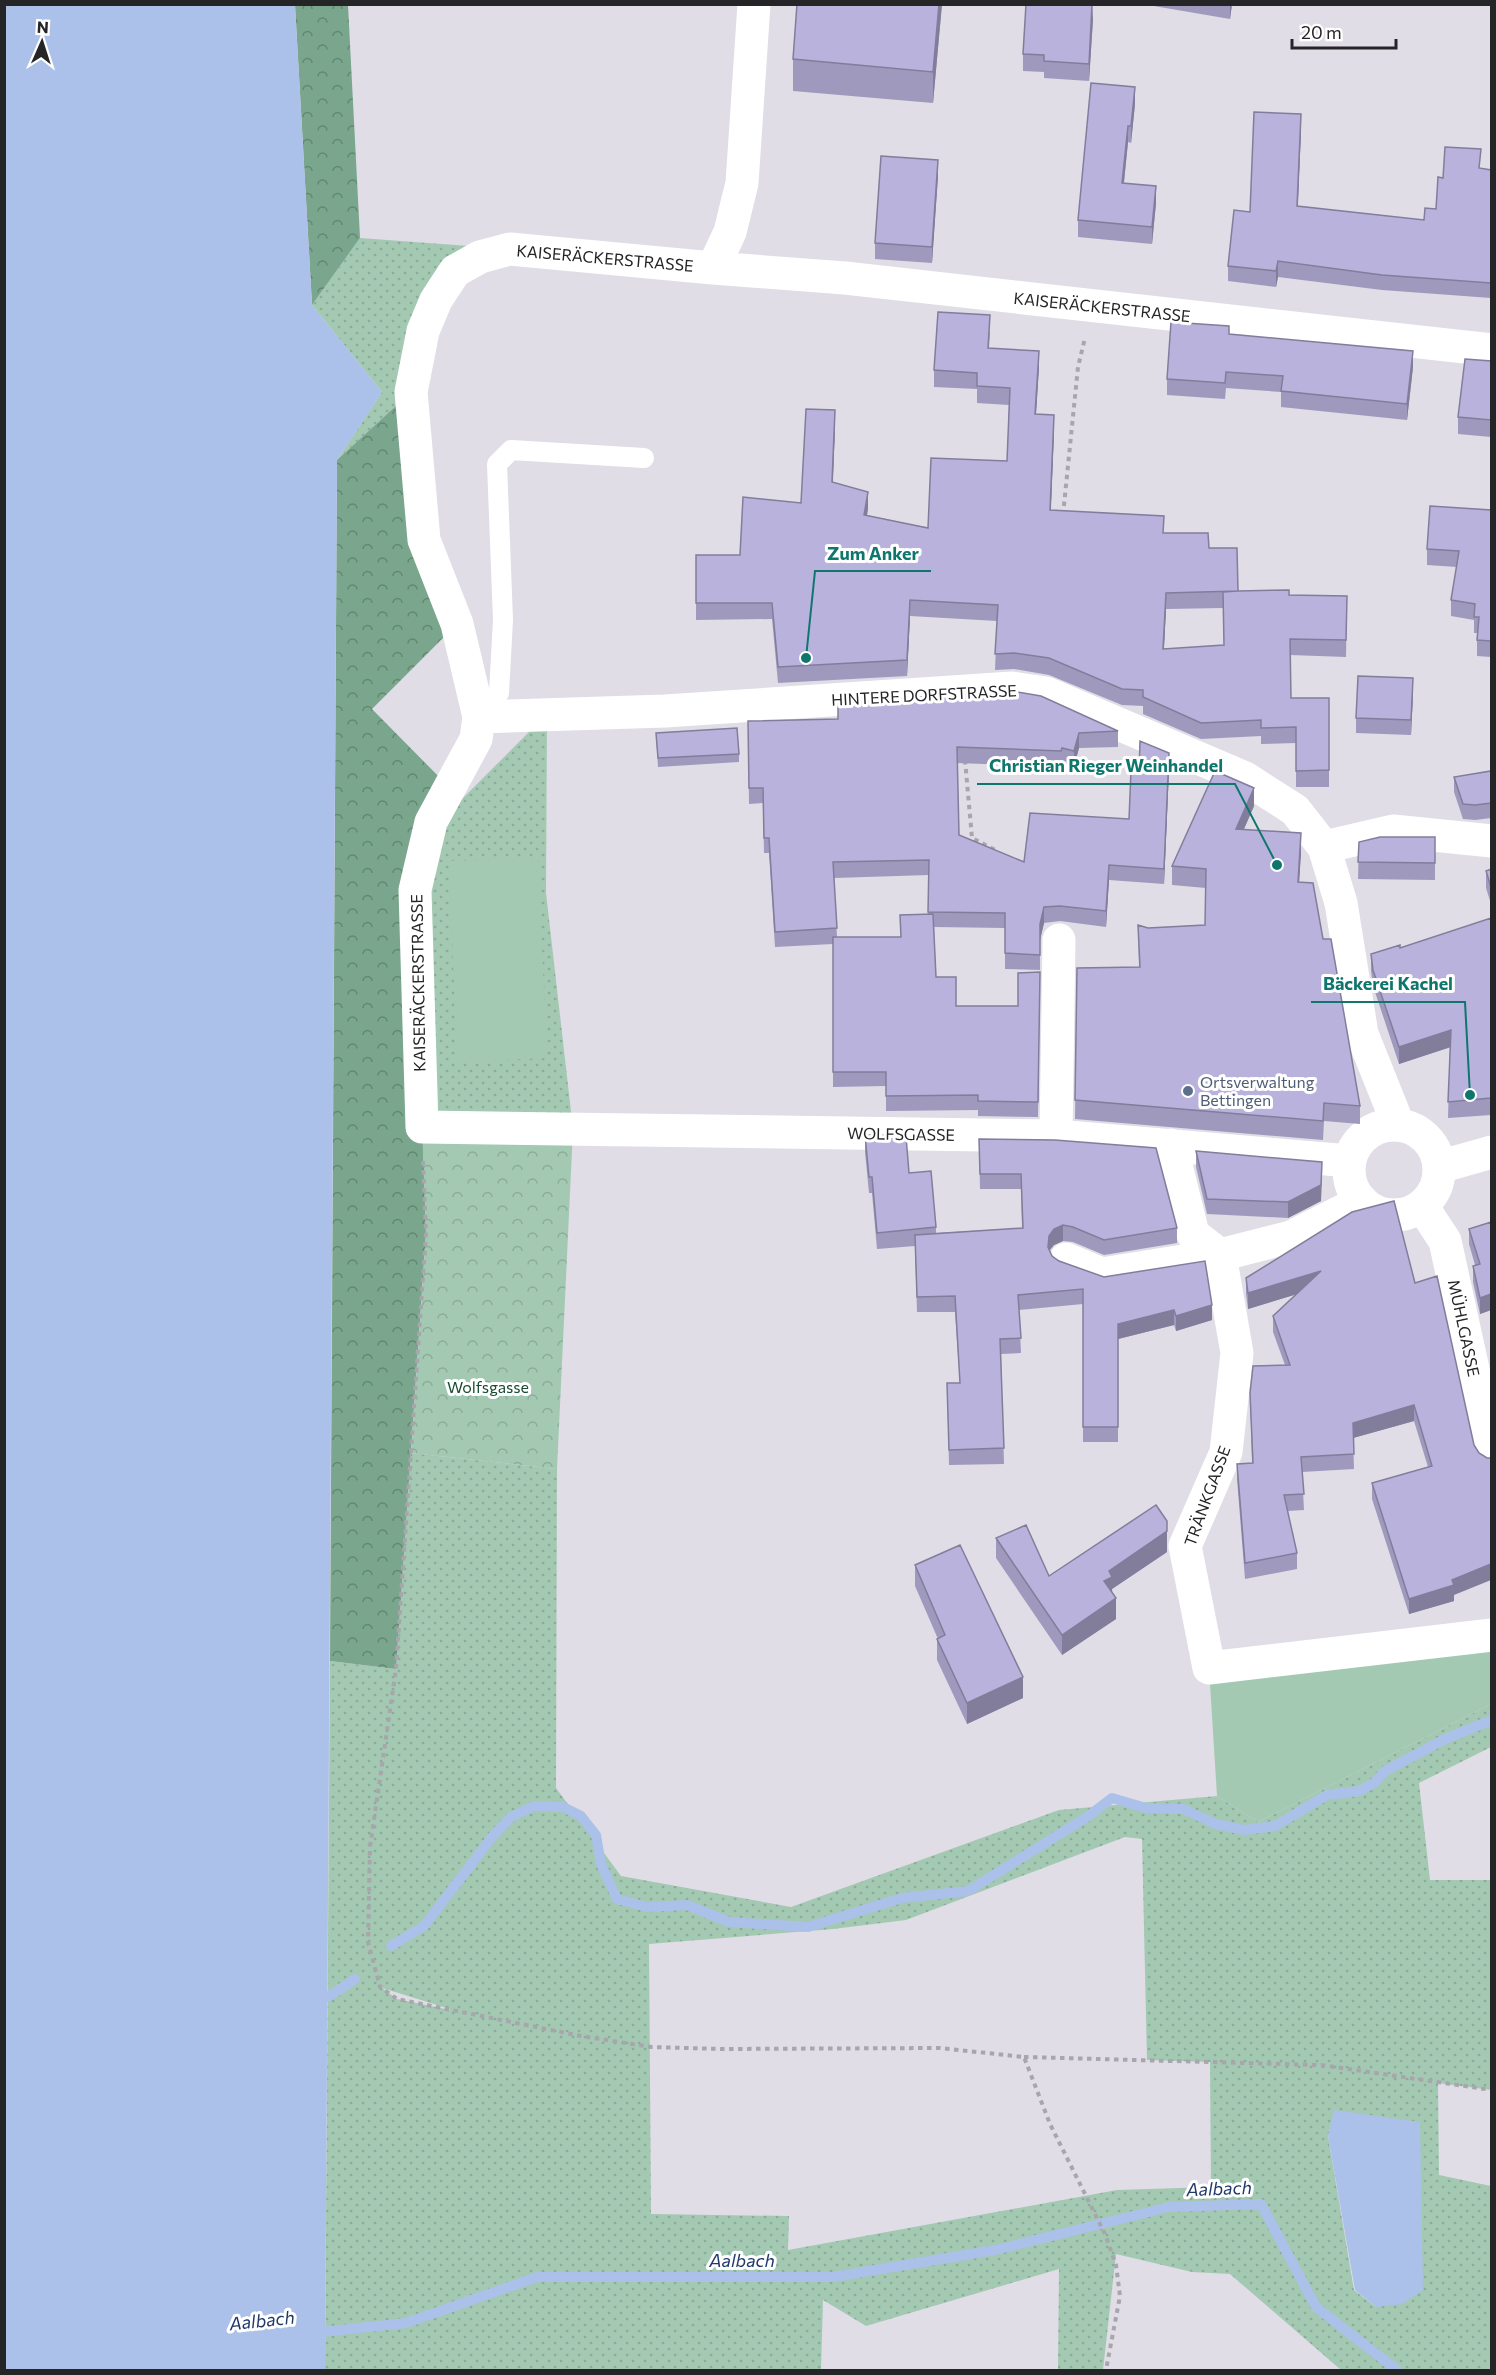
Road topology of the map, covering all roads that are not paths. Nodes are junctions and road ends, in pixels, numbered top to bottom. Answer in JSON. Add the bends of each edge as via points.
{"nodes":[{"id":1,"x":754,"y":4,"type":"edge"},
{"id":2,"x":713,"y":268,"type":"junction"},
{"id":3,"x":1491,"y":350,"type":"edge"},
{"id":4,"x":644,"y":459,"type":"dead end"},
{"id":5,"x":479,"y":717,"type":"junction"},
{"id":6,"x":1491,"y":842,"type":"edge"},
{"id":7,"x":1323,"y":847,"type":"junction"},
{"id":8,"x":1059,"y":940,"type":"dead end"},
{"id":9,"x":1398,"y":1124,"type":"junction"},
{"id":10,"x":422,"y":1127,"type":"joint"},
{"id":11,"x":1056,"y":1136,"type":"junction"},
{"id":12,"x":1171,"y":1145,"type":"junction"},
{"id":13,"x":1491,"y":1152,"type":"edge"},
{"id":14,"x":1350,"y":1161,"type":"junction"},
{"id":15,"x":1439,"y":1167,"type":"junction"},
{"id":16,"x":1362,"y":1201,"type":"junction"},
{"id":17,"x":1422,"y":1206,"type":"junction"},
{"id":18,"x":1221,"y":1255,"type":"junction"},
{"id":19,"x":1066,"y":1259,"type":"dead end"},
{"id":20,"x":1491,"y":1456,"type":"edge"},
{"id":21,"x":1491,"y":1635,"type":"edge"}],
"edges":[{"from":1,"to":2,"type":"street","name":"KAISERÄCKERSTRASSE","via":[[742,183],[730,232]]},
{"from":2,"to":3,"type":"street","name":"KAISERÄCKERSTRASSE","via":[[845,278]]},
{"from":2,"to":5,"type":"street","name":"KAISERÄCKERSTRASSE","via":[[510,249],[480,257],[455,271],[436,300],[423,331],[411,392],[424,540],[457,624]]},
{"from":4,"to":5,"type":"lane","via":[[511,450],[497,464],[503,620],[499,693]]},
{"from":5,"to":7,"type":"street","name":"HINTERE DORFSTRASSE","via":[[665,711],[1012,688],[1046,693],[1245,778],[1294,810]]},
{"from":5,"to":10,"type":"street","name":"KAISERÄCKERSTRASSE","via":[[476,739],[431,822],[415,890]]},
{"from":6,"to":7,"type":"street","via":[[1393,831]]},
{"from":7,"to":9,"type":"street","name":"HINTERE DORFSTRASSE","via":[[1341,903],[1362,1034]]},
{"from":8,"to":11,"type":"street"},
{"from":9,"to":14,"type":"street","via":[[1376,1128],[1359,1141]]},
{"from":9,"to":15,"type":"street","via":[[1418,1131],[1434,1146]]},
{"from":10,"to":11,"type":"street","name":"WOLFSGASSE"},
{"from":11,"to":12,"type":"street","name":"WOLFSGASSE"},
{"from":12,"to":14,"type":"street","name":"WOLFSGASSE"},
{"from":12,"to":18,"type":"street","via":[[1193,1234]]},
{"from":13,"to":15,"type":"street"},
{"from":14,"to":16,"type":"street","via":[[1351,1182]]},
{"from":15,"to":17,"type":"street","via":[[1435,1189]]},
{"from":16,"to":17,"type":"street","via":[[1380,1213],[1391,1214]]},
{"from":16,"to":18,"type":"street","via":[[1291,1237]]},
{"from":17,"to":20,"type":"street","name":"MÜHLGASSE","via":[[1445,1241]]},
{"from":18,"to":19,"type":"street","via":[[1102,1274]]},
{"from":18,"to":21,"type":"street","name":"TRÄNKGASSE","via":[[1237,1353],[1226,1452],[1185,1546],[1209,1668]]}]}
